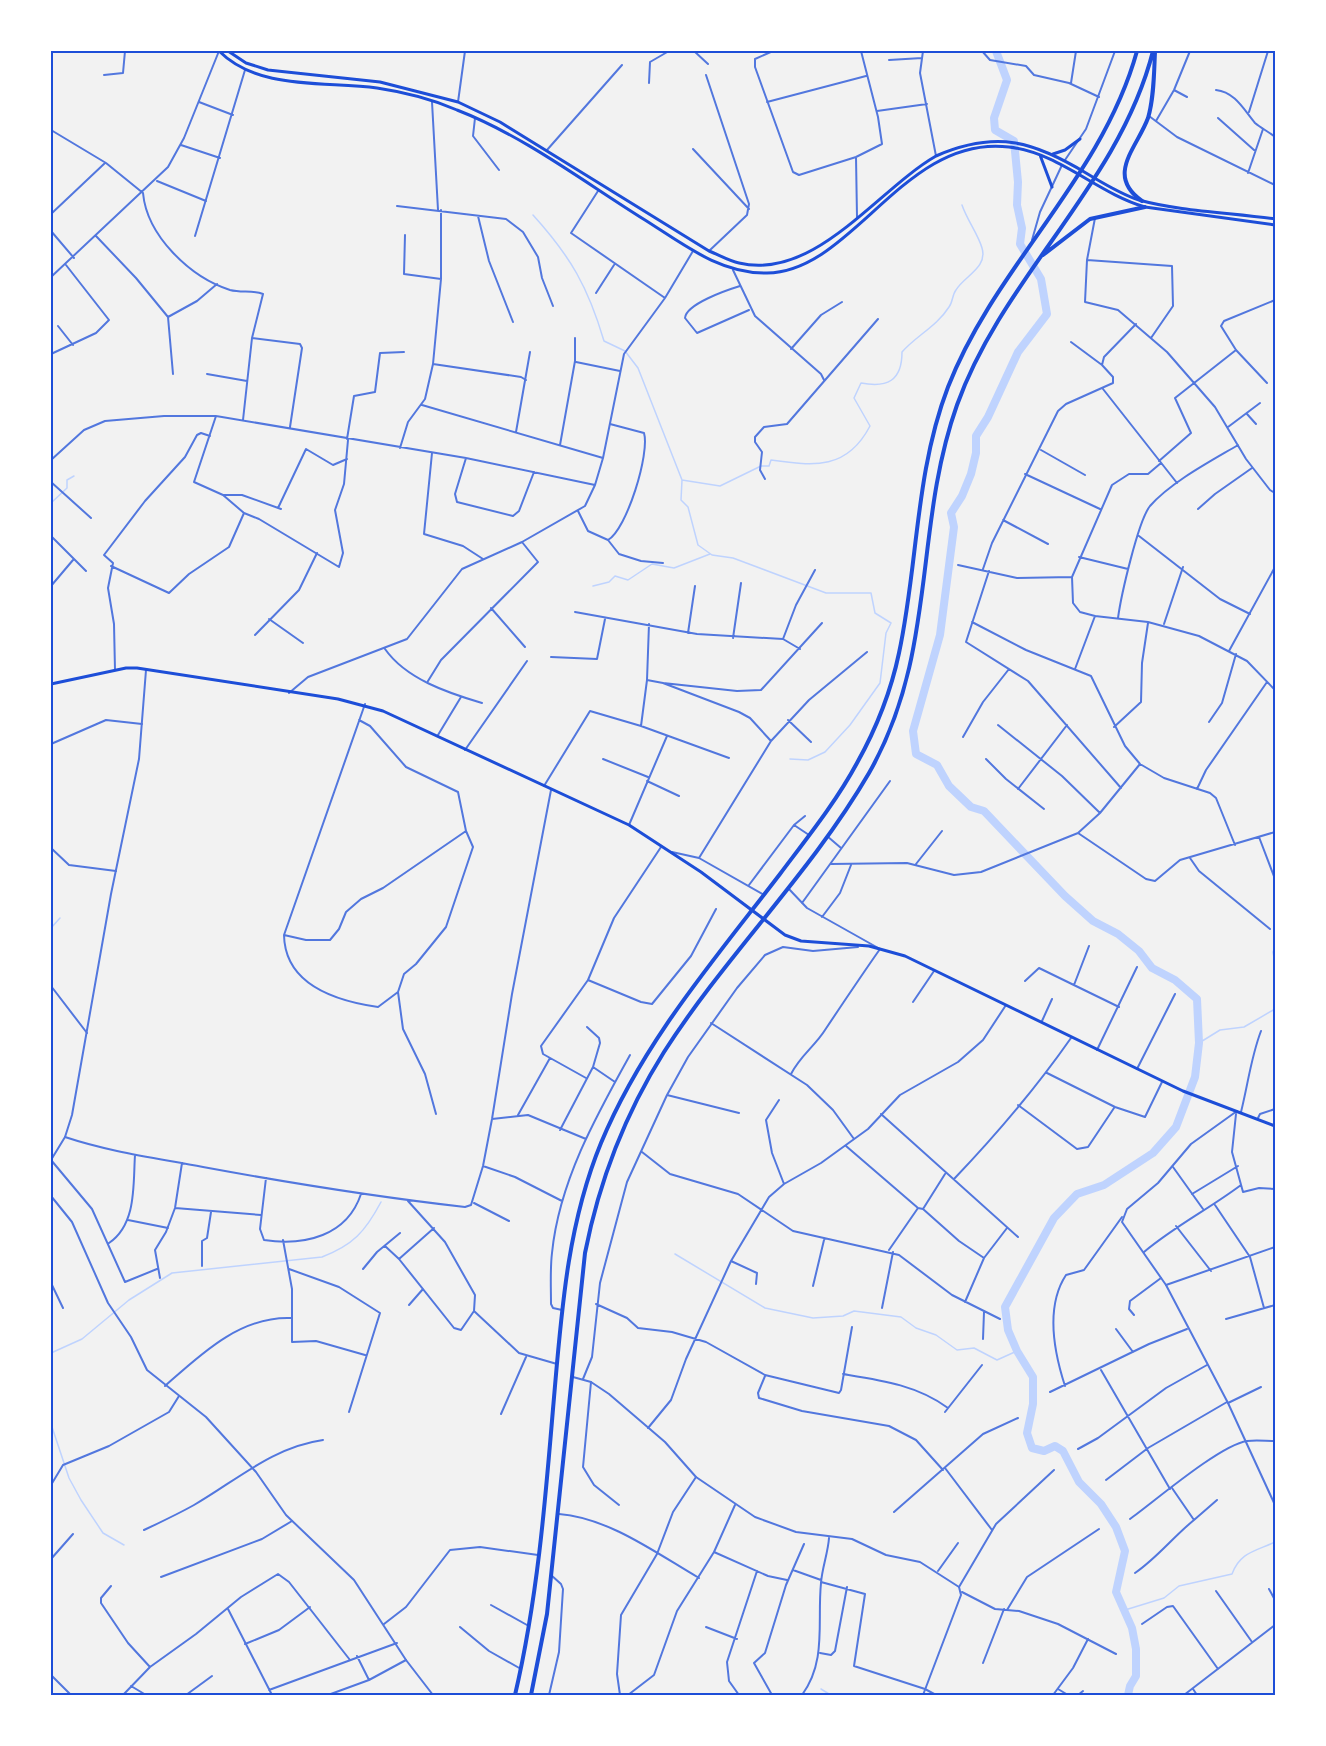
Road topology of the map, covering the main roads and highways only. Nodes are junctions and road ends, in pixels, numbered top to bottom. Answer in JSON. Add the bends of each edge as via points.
{"nodes":[{"id":1,"x":219,"y":51,"type":"edge"},
{"id":2,"x":228,"y":51,"type":"edge"},
{"id":3,"x":1137,"y":51,"type":"edge"},
{"id":4,"x":1154,"y":51,"type":"edge"},
{"id":5,"x":1080,"y":139,"type":"road end"},
{"id":6,"x":546,"y":150,"type":"junction"},
{"id":7,"x":1039,"y":153,"type":"junction"},
{"id":8,"x":1053,"y":154,"type":"junction"},
{"id":9,"x":541,"y":155,"type":"junction"},
{"id":10,"x":1052,"y":187,"type":"road end"},
{"id":11,"x":1142,"y":201,"type":"junction"},
{"id":12,"x":1146,"y":207,"type":"junction"},
{"id":13,"x":1275,"y":219,"type":"edge"},
{"id":14,"x":849,"y":223,"type":"junction"},
{"id":15,"x":1275,"y":225,"type":"edge"},
{"id":16,"x":854,"y":229,"type":"junction"},
{"id":17,"x":1038,"y":260,"type":"junction"},
{"id":18,"x":51,"y":684,"type":"edge"},
{"id":19,"x":1275,"y":1126,"type":"edge"},
{"id":20,"x":515,"y":1695,"type":"edge"},
{"id":21,"x":531,"y":1695,"type":"edge"}],
"edges":[{"from":1,"to":9,"type":"main road","via":[[245,70],[267,78],[378,88],[432,101],[475,118]]},
{"from":2,"to":6,"type":"main road","via":[[246,63],[268,70],[380,82],[458,102]]},
{"from":3,"to":20,"type":"highway","via":[[1115,113],[1086,165],[981,318],[948,386],[923,475],[905,622],[894,674],[874,729],[856,765],[809,835],[654,1040],[600,1145],[583,1194],[568,1258],[530,1627]]},
{"from":4,"to":11,"type":"highway","via":[[1148,116],[1124,172],[1131,192]]},
{"from":4,"to":17,"type":"highway","via":[[1135,108],[1096,177]]},
{"from":5,"to":8,"type":"main road"},
{"from":6,"to":9,"type":"main road"},
{"from":6,"to":14,"type":"main road","via":[[709,251],[741,264],[785,263],[819,246]]},
{"from":7,"to":10,"type":"main road"},
{"from":7,"to":12,"type":"main road","via":[[1106,192]]},
{"from":7,"to":16,"type":"main road","via":[[1005,146],[971,151],[935,164],[904,183]]},
{"from":8,"to":11,"type":"main road"},
{"from":8,"to":14,"type":"main road","via":[[1006,141],[970,145],[936,156]]},
{"from":9,"to":16,"type":"main road","via":[[693,251],[733,270],[768,273],[789,269],[824,252]]},
{"from":11,"to":13,"type":"main road"},
{"from":12,"to":15,"type":"main road"},
{"from":12,"to":17,"type":"highway","via":[[1085,221]]},
{"from":14,"to":16,"type":"main road"},
{"from":17,"to":21,"type":"highway","via":[[990,333],[957,404],[942,452],[921,616],[906,685],[878,756],[827,836],[674,1037],[629,1116],[604,1178],[579,1294],[547,1614]]},
{"from":18,"to":19,"type":"main road","via":[[126,668],[146,669],[364,704],[629,825],[774,929],[801,941],[864,945],[905,956],[1183,1091]]}]}
